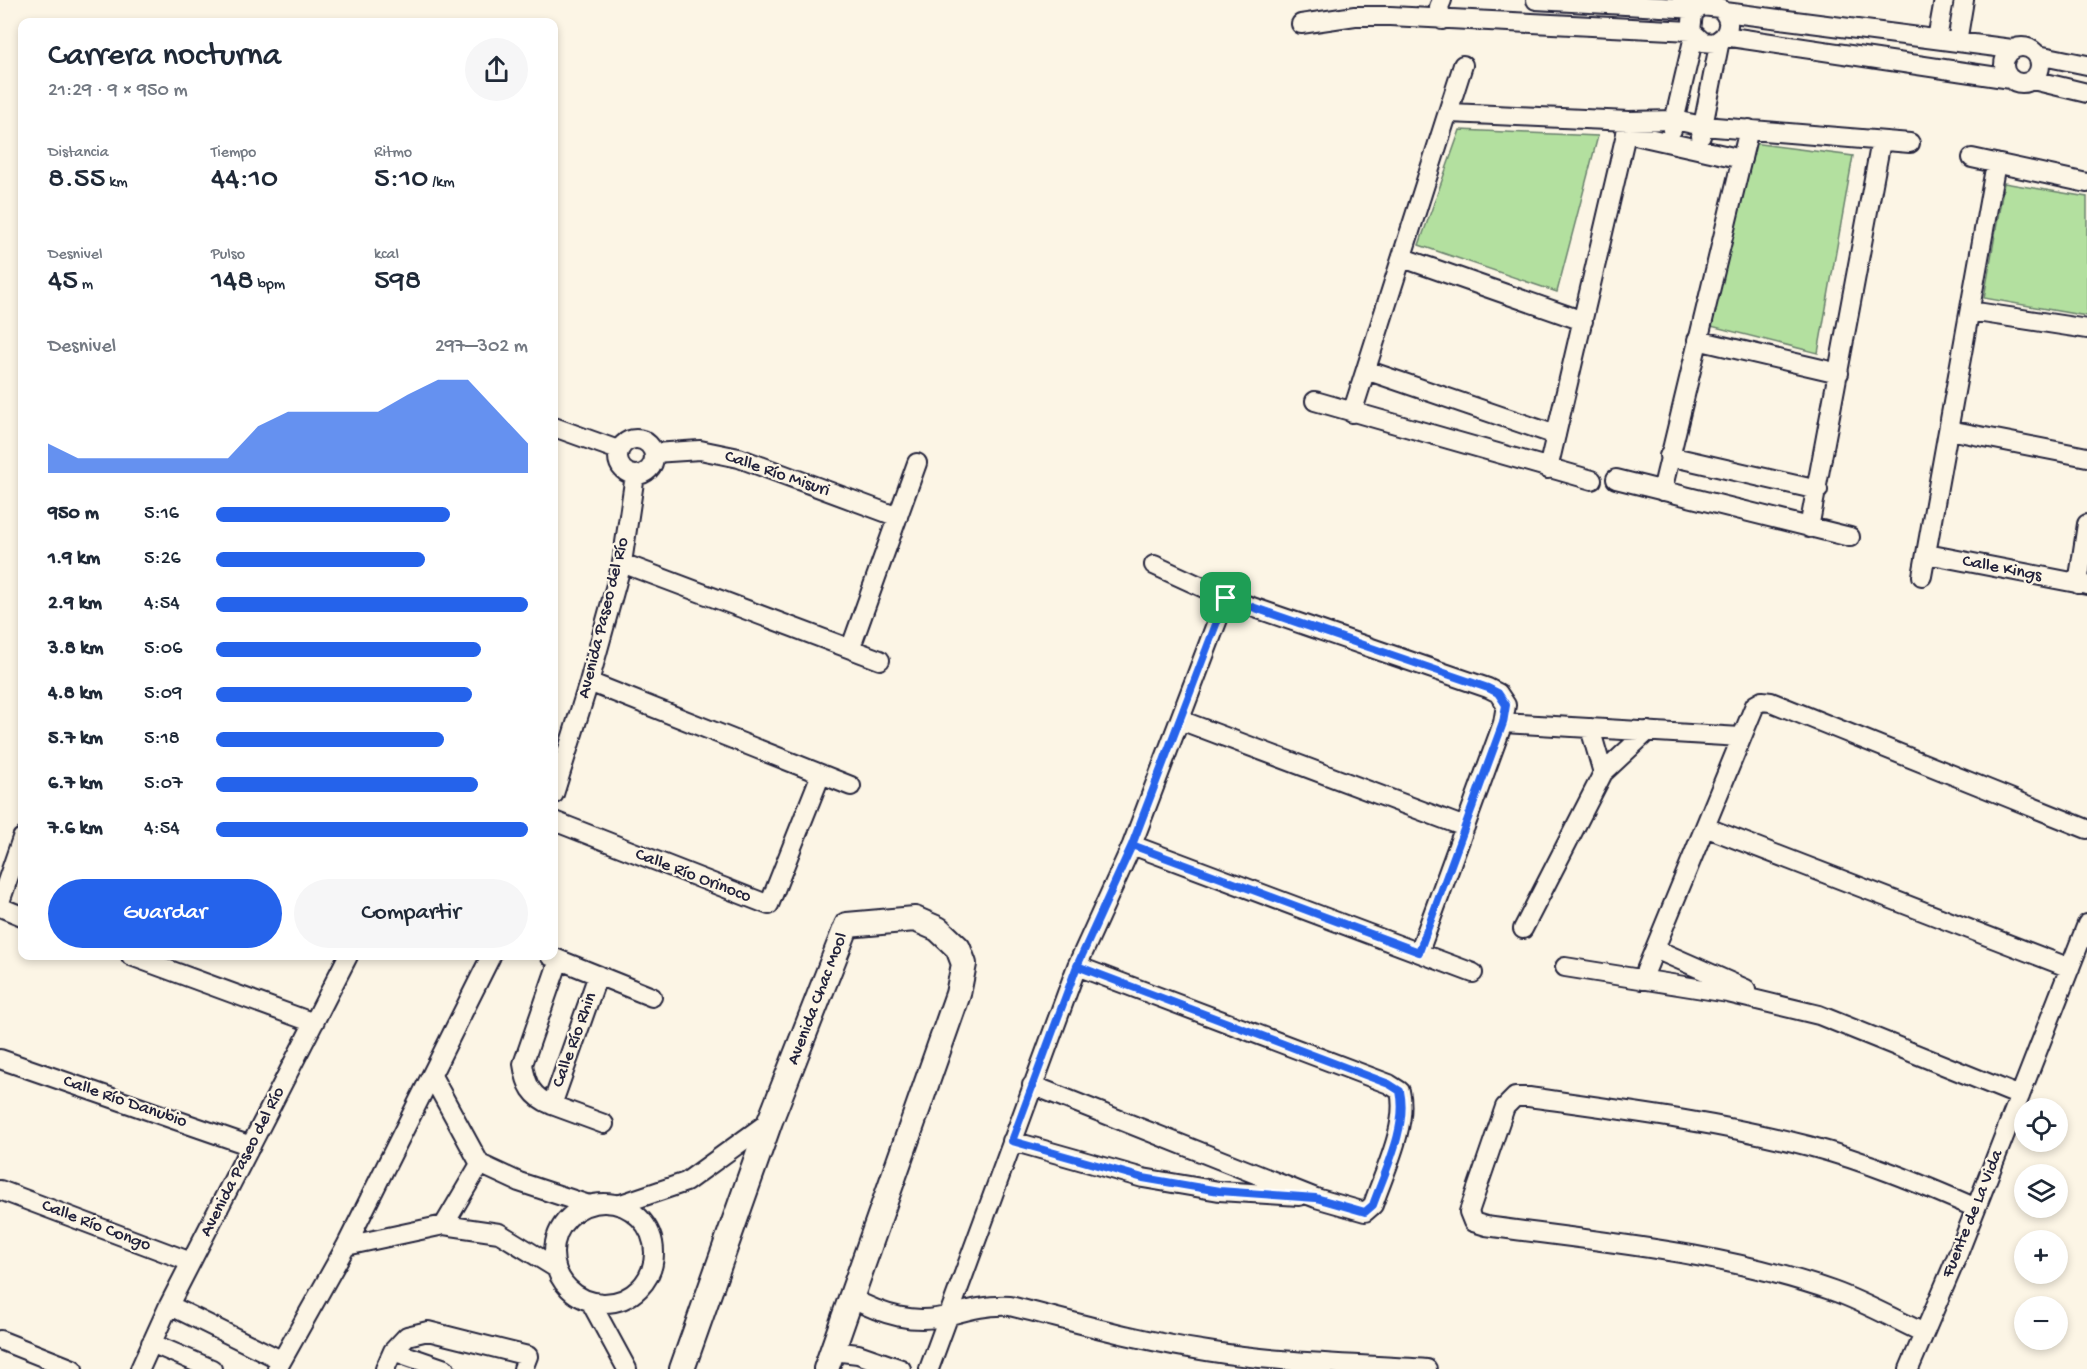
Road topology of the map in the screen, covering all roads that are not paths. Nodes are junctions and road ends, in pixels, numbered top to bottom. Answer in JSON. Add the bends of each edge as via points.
{"nodes":[{"id":1,"x":1367,"y":0,"type":"edge"},
{"id":2,"x":1442,"y":0,"type":"edge"},
{"id":3,"x":1536,"y":0,"type":"edge"},
{"id":4,"x":1541,"y":0,"type":"edge"},
{"id":5,"x":1944,"y":0,"type":"edge"},
{"id":6,"x":1964,"y":0,"type":"edge"},
{"id":7,"x":1747,"y":8,"type":"edge"},
{"id":8,"x":1697,"y":9,"type":"junction"},
{"id":9,"x":1767,"y":9,"type":"edge"},
{"id":10,"x":1725,"y":12,"type":"junction"},
{"id":11,"x":1358,"y":16,"type":"junction"},
{"id":12,"x":1442,"y":20,"type":"junction"},
{"id":13,"x":1301,"y":24,"type":"dead end"},
{"id":14,"x":1692,"y":33,"type":"junction"},
{"id":15,"x":1722,"y":38,"type":"junction"},
{"id":16,"x":1937,"y":39,"type":"junction"},
{"id":17,"x":1957,"y":42,"type":"junction"},
{"id":18,"x":2012,"y":49,"type":"junction"},
{"id":19,"x":2038,"y":54,"type":"junction"},
{"id":20,"x":1463,"y":65,"type":"dead end"},
{"id":21,"x":2087,"y":65,"type":"edge"},
{"id":22,"x":2011,"y":79,"type":"junction"},
{"id":23,"x":2033,"y":80,"type":"junction"},
{"id":24,"x":2087,"y":93,"type":"edge"},
{"id":25,"x":1450,"y":113,"type":"junction"},
{"id":26,"x":1674,"y":120,"type":"junction"},
{"id":27,"x":1703,"y":126,"type":"junction"},
{"id":28,"x":1628,"y":127,"type":"junction"},
{"id":29,"x":1749,"y":129,"type":"junction"},
{"id":30,"x":1881,"y":141,"type":"junction"},
{"id":31,"x":1669,"y":142,"type":"junction"},
{"id":32,"x":1910,"y":143,"type":"dead end"},
{"id":33,"x":1699,"y":149,"type":"junction"},
{"id":34,"x":1972,"y":158,"type":"dead end"},
{"id":35,"x":1742,"y":159,"type":"junction"},
{"id":36,"x":1996,"y":163,"type":"junction"},
{"id":37,"x":2087,"y":183,"type":"edge"},
{"id":38,"x":1402,"y":258,"type":"junction"},
{"id":39,"x":1970,"y":311,"type":"junction"},
{"id":40,"x":1583,"y":321,"type":"junction"},
{"id":41,"x":2087,"y":329,"type":"edge"},
{"id":42,"x":1698,"y":340,"type":"junction"},
{"id":43,"x":1366,"y":370,"type":"junction"},
{"id":44,"x":1839,"y":373,"type":"junction"},
{"id":45,"x":1315,"y":401,"type":"dead end"},
{"id":46,"x":1352,"y":413,"type":"junction"},
{"id":47,"x":558,"y":428,"type":"edge"},
{"id":48,"x":1949,"y":430,"type":"junction"},
{"id":49,"x":1556,"y":435,"type":"junction"},
{"id":50,"x":618,"y":450,"type":"junction"},
{"id":51,"x":654,"y":453,"type":"junction"},
{"id":52,"x":1669,"y":456,"type":"junction"},
{"id":53,"x":2087,"y":457,"type":"edge"},
{"id":54,"x":917,"y":463,"type":"dead end"},
{"id":55,"x":1548,"y":468,"type":"junction"},
{"id":56,"x":635,"y":475,"type":"junction"},
{"id":57,"x":1616,"y":479,"type":"dead end"},
{"id":58,"x":1592,"y":480,"type":"dead end"},
{"id":59,"x":1818,"y":490,"type":"junction"},
{"id":60,"x":1662,"y":491,"type":"junction"},
{"id":61,"x":898,"y":517,"type":"junction"},
{"id":62,"x":2087,"y":524,"type":"edge"},
{"id":63,"x":1809,"y":528,"type":"junction"},
{"id":64,"x":1850,"y":537,"type":"dead end"},
{"id":65,"x":1927,"y":554,"type":"junction"},
{"id":66,"x":622,"y":563,"type":"junction"},
{"id":67,"x":1154,"y":565,"type":"dead end"},
{"id":68,"x":1922,"y":576,"type":"dead end"},
{"id":69,"x":2083,"y":584,"type":"edge"},
{"id":70,"x":1226,"y":598,"type":"junction"},
{"id":71,"x":851,"y":647,"type":"junction"},
{"id":72,"x":880,"y":660,"type":"dead end"},
{"id":73,"x":589,"y":682,"type":"junction"},
{"id":74,"x":1180,"y":720,"type":"junction"},
{"id":75,"x":1503,"y":723,"type":"junction"},
{"id":76,"x":1590,"y":728,"type":"junction"},
{"id":77,"x":1648,"y":731,"type":"junction"},
{"id":78,"x":1742,"y":737,"type":"junction"},
{"id":79,"x":1603,"y":773,"type":"junction"},
{"id":80,"x":821,"y":774,"type":"junction"},
{"id":81,"x":558,"y":781,"type":"edge"},
{"id":82,"x":851,"y":786,"type":"dead end"},
{"id":83,"x":558,"y":823,"type":"edge"},
{"id":84,"x":1465,"y":827,"type":"junction"},
{"id":85,"x":1705,"y":827,"type":"junction"},
{"id":86,"x":2087,"y":829,"type":"edge"},
{"id":87,"x":1132,"y":845,"type":"junction"},
{"id":88,"x":18,"y":850,"type":"edge"},
{"id":89,"x":0,"y":902,"type":"edge"},
{"id":90,"x":0,"y":907,"type":"edge"},
{"id":91,"x":18,"y":914,"type":"edge"},
{"id":92,"x":2087,"y":924,"type":"edge"},
{"id":93,"x":1523,"y":928,"type":"dead end"},
{"id":94,"x":1655,"y":949,"type":"junction"},
{"id":95,"x":1419,"y":952,"type":"junction"},
{"id":96,"x":142,"y":960,"type":"edge"},
{"id":97,"x":346,"y":960,"type":"edge"},
{"id":98,"x":489,"y":960,"type":"edge"},
{"id":99,"x":553,"y":960,"type":"edge"},
{"id":100,"x":558,"y":960,"type":"edge"},
{"id":101,"x":1077,"y":966,"type":"junction"},
{"id":102,"x":1565,"y":967,"type":"dead end"},
{"id":103,"x":2070,"y":968,"type":"junction"},
{"id":104,"x":1473,"y":973,"type":"dead end"},
{"id":105,"x":598,"y":975,"type":"junction"},
{"id":106,"x":1642,"y":980,"type":"junction"},
{"id":107,"x":652,"y":997,"type":"dead end"},
{"id":108,"x":1781,"y":1005,"type":"junction"},
{"id":109,"x":314,"y":1023,"type":"junction"},
{"id":110,"x":0,"y":1059,"type":"edge"},
{"id":111,"x":432,"y":1076,"type":"junction"},
{"id":112,"x":1032,"y":1085,"type":"junction"},
{"id":113,"x":2020,"y":1096,"type":"junction"},
{"id":114,"x":552,"y":1105,"type":"junction"},
{"id":115,"x":770,"y":1121,"type":"junction"},
{"id":116,"x":604,"y":1124,"type":"dead end"},
{"id":117,"x":1012,"y":1141,"type":"junction"},
{"id":118,"x":251,"y":1146,"type":"junction"},
{"id":119,"x":480,"y":1164,"type":"junction"},
{"id":120,"x":0,"y":1190,"type":"edge"},
{"id":121,"x":1316,"y":1198,"type":"junction"},
{"id":122,"x":589,"y":1205,"type":"junction"},
{"id":123,"x":618,"y":1205,"type":"junction"},
{"id":124,"x":1976,"y":1208,"type":"junction"},
{"id":125,"x":444,"y":1225,"type":"junction"},
{"id":126,"x":346,"y":1246,"type":"junction"},
{"id":127,"x":191,"y":1262,"type":"junction"},
{"id":128,"x":556,"y":1268,"type":"junction"},
{"id":129,"x":851,"y":1299,"type":"junction"},
{"id":130,"x":590,"y":1301,"type":"junction"},
{"id":131,"x":169,"y":1305,"type":"junction"},
{"id":132,"x":950,"y":1315,"type":"junction"},
{"id":133,"x":1924,"y":1333,"type":"junction"},
{"id":134,"x":0,"y":1340,"type":"edge"},
{"id":135,"x":151,"y":1343,"type":"junction"},
{"id":136,"x":393,"y":1351,"type":"junction"},
{"id":137,"x":830,"y":1360,"type":"edge"},
{"id":138,"x":1316,"y":1361,"type":"junction"},
{"id":139,"x":279,"y":1364,"type":"edge"},
{"id":140,"x":73,"y":1369,"type":"edge"},
{"id":141,"x":140,"y":1369,"type":"edge"},
{"id":142,"x":212,"y":1369,"type":"edge"},
{"id":143,"x":384,"y":1369,"type":"edge"},
{"id":144,"x":445,"y":1369,"type":"edge"},
{"id":145,"x":523,"y":1369,"type":"edge"},
{"id":146,"x":627,"y":1369,"type":"edge"},
{"id":147,"x":682,"y":1369,"type":"edge"},
{"id":148,"x":901,"y":1369,"type":"edge"},
{"id":149,"x":929,"y":1369,"type":"edge"},
{"id":150,"x":1295,"y":1369,"type":"edge"},
{"id":151,"x":1427,"y":1369,"type":"edge"},
{"id":152,"x":1909,"y":1369,"type":"edge"}],
"edges":[{"from":1,"to":11,"type":"street"},
{"from":2,"to":12,"type":"street"},
{"from":3,"to":4,"type":"street"},
{"from":4,"to":8,"type":"street"},
{"from":5,"to":16,"type":"street"},
{"from":6,"to":17,"type":"street"},
{"from":7,"to":9,"type":"street"},
{"from":7,"to":10,"type":"street"},
{"from":8,"to":10,"type":"street","via":[[1708,4]]},
{"from":8,"to":14,"type":"street","via":[[1690,19]]},
{"from":9,"to":16,"type":"street"},
{"from":10,"to":15,"type":"street","via":[[1729,24]]},
{"from":11,"to":12,"type":"street"},
{"from":11,"to":13,"type":"street"},
{"from":12,"to":14,"type":"street"},
{"from":14,"to":15,"type":"street","via":[[1709,44]]},
{"from":14,"to":26,"type":"street"},
{"from":15,"to":22,"type":"street"},
{"from":15,"to":27,"type":"street"},
{"from":16,"to":17,"type":"street"},
{"from":17,"to":18,"type":"street"},
{"from":18,"to":19,"type":"street","via":[[2029,47]]},
{"from":18,"to":22,"type":"street","via":[[2004,64]]},
{"from":19,"to":21,"type":"street"},
{"from":19,"to":23,"type":"street","via":[[2040,71]]},
{"from":20,"to":25,"type":"street"},
{"from":22,"to":23,"type":"street","via":[[2022,84]]},
{"from":23,"to":24,"type":"street"},
{"from":25,"to":28,"type":"street"},
{"from":25,"to":38,"type":"street"},
{"from":26,"to":27,"type":"street"},
{"from":26,"to":28,"type":"street"},
{"from":26,"to":31,"type":"street"},
{"from":27,"to":29,"type":"street"},
{"from":27,"to":33,"type":"street"},
{"from":28,"to":31,"type":"street"},
{"from":28,"to":40,"type":"street"},
{"from":29,"to":30,"type":"street"},
{"from":29,"to":35,"type":"street"},
{"from":30,"to":32,"type":"street"},
{"from":30,"to":44,"type":"street"},
{"from":31,"to":33,"type":"street"},
{"from":33,"to":35,"type":"street"},
{"from":34,"to":36,"type":"street"},
{"from":35,"to":42,"type":"street"},
{"from":36,"to":37,"type":"street"},
{"from":36,"to":39,"type":"street"},
{"from":38,"to":40,"type":"street"},
{"from":38,"to":43,"type":"street"},
{"from":39,"to":41,"type":"street"},
{"from":39,"to":48,"type":"street"},
{"from":40,"to":49,"type":"street"},
{"from":42,"to":44,"type":"street"},
{"from":42,"to":52,"type":"street"},
{"from":43,"to":46,"type":"street"},
{"from":43,"to":49,"type":"street"},
{"from":44,"to":59,"type":"street"},
{"from":45,"to":46,"type":"street"},
{"from":46,"to":55,"type":"street"},
{"from":47,"to":50,"type":"street"},
{"from":48,"to":53,"type":"street"},
{"from":48,"to":65,"type":"street"},
{"from":49,"to":55,"type":"street"},
{"from":50,"to":51,"type":"street","via":[[626,441],[637,438],[648,443]]},
{"from":50,"to":56,"type":"street","via":[[621,467]]},
{"from":51,"to":56,"type":"street","via":[[649,468]]},
{"from":51,"to":61,"type":"street","name":"Calle Río Misuri","via":[[700,450],[739,458]]},
{"from":52,"to":59,"type":"street"},
{"from":52,"to":60,"type":"street"},
{"from":54,"to":61,"type":"street"},
{"from":55,"to":58,"type":"street"},
{"from":56,"to":66,"type":"street","name":"Avenida Paseo del Río"},
{"from":57,"to":60,"type":"street"},
{"from":59,"to":63,"type":"street"},
{"from":60,"to":63,"type":"street"},
{"from":61,"to":71,"type":"street"},
{"from":62,"to":69,"type":"street","name":"Calle Kings"},
{"from":63,"to":64,"type":"street"},
{"from":65,"to":68,"type":"street"},
{"from":65,"to":69,"type":"street","name":"Calle Kings"},
{"from":66,"to":71,"type":"street"},
{"from":66,"to":73,"type":"street","name":"Avenida Paseo del Río"},
{"from":67,"to":70,"type":"street"},
{"from":70,"to":74,"type":"street"},
{"from":70,"to":75,"type":"street","via":[[1488,688],[1498,693],[1506,705]]},
{"from":71,"to":72,"type":"street"},
{"from":73,"to":80,"type":"street"},
{"from":73,"to":81,"type":"street","name":"Avenida Paseo del Río"},
{"from":74,"to":84,"type":"street"},
{"from":74,"to":87,"type":"street"},
{"from":75,"to":76,"type":"street"},
{"from":75,"to":84,"type":"street"},
{"from":76,"to":77,"type":"street"},
{"from":76,"to":79,"type":"street"},
{"from":77,"to":78,"type":"street"},
{"from":77,"to":79,"type":"street"},
{"from":78,"to":85,"type":"street"},
{"from":78,"to":86,"type":"street","via":[[1755,705],[1771,702]]},
{"from":79,"to":93,"type":"street"},
{"from":80,"to":82,"type":"street"},
{"from":80,"to":83,"type":"street","name":"Calle Río Orinoco","via":[[769,905]]},
{"from":84,"to":95,"type":"street"},
{"from":85,"to":94,"type":"street"},
{"from":85,"to":103,"type":"street"},
{"from":87,"to":95,"type":"street"},
{"from":87,"to":101,"type":"street"},
{"from":88,"to":89,"type":"street"},
{"from":90,"to":91,"type":"street"},
{"from":92,"to":103,"type":"street","name":"Fuente de La Vida"},
{"from":94,"to":106,"type":"street"},
{"from":94,"to":108,"type":"street"},
{"from":95,"to":104,"type":"street"},
{"from":96,"to":109,"type":"street"},
{"from":97,"to":109,"type":"street","name":"Avenida Paseo del Río"},
{"from":98,"to":111,"type":"street"},
{"from":99,"to":114,"type":"street","name":"Calle Río Rhin","via":[[524,1064],[525,1081],[536,1098]]},
{"from":100,"to":105,"type":"street","name":"Calle Río Rhin"},
{"from":101,"to":112,"type":"street"},
{"from":101,"to":121,"type":"street","via":[[1400,1091],[1402,1120],[1373,1205],[1365,1212]]},
{"from":102,"to":106,"type":"street"},
{"from":103,"to":113,"type":"street","name":"Fuente de La Vida"},
{"from":105,"to":107,"type":"street","name":"Calle Río Rhin"},
{"from":105,"to":114,"type":"street","name":"Calle Río Rhin"},
{"from":106,"to":108,"type":"street"},
{"from":108,"to":113,"type":"street","via":[[1819,1015]]},
{"from":109,"to":118,"type":"street","name":"Avenida Paseo del Río"},
{"from":110,"to":118,"type":"street","name":"Calle Río Danubio"},
{"from":111,"to":119,"type":"street"},
{"from":111,"to":126,"type":"street"},
{"from":112,"to":117,"type":"street"},
{"from":112,"to":121,"type":"street"},
{"from":113,"to":124,"type":"street","name":"Fuente de La Vida"},
{"from":114,"to":116,"type":"street","name":"Calle Río Rhin"},
{"from":115,"to":123,"type":"street","via":[[686,1182]]},
{"from":115,"to":129,"type":"main road","name":"Avenida Chac Mool","via":[[847,925],[915,919],[938,929],[958,948],[964,964],[958,994]]},
{"from":115,"to":147,"type":"main road","name":"Avenida Chac Mool"},
{"from":117,"to":121,"type":"street","via":[[1143,1178],[1219,1191]]},
{"from":117,"to":132,"type":"street"},
{"from":118,"to":127,"type":"street","name":"Avenida Paseo del Río"},
{"from":119,"to":122,"type":"street","via":[[519,1182]]},
{"from":119,"to":125,"type":"street"},
{"from":120,"to":127,"type":"street","name":"Calle Río Congo"},
{"from":122,"to":123,"type":"street"},
{"from":122,"to":128,"type":"street","via":[[564,1222],[556,1236]]},
{"from":123,"to":130,"type":"street","via":[[632,1211],[651,1235],[652,1266],[635,1292],[621,1300]]},
{"from":124,"to":133,"type":"street","name":"Fuente de La Vida"},
{"from":124,"to":133,"type":"street","via":[[1899,1175],[1746,1131],[1529,1097],[1515,1097],[1505,1107],[1469,1212],[1473,1222],[1741,1266],[1834,1291]]},
{"from":125,"to":126,"type":"street"},
{"from":125,"to":128,"type":"street","via":[[499,1233]]},
{"from":126,"to":139,"type":"street"},
{"from":127,"to":131,"type":"street","name":"Avenida Paseo del Río"},
{"from":128,"to":130,"type":"street","via":[[569,1288]]},
{"from":129,"to":132,"type":"street","via":[[896,1317]]},
{"from":129,"to":137,"type":"main road","name":"Avenida Chac Mool"},
{"from":130,"to":146,"type":"street"},
{"from":131,"to":135,"type":"street","name":"Avenida Paseo del Río"},
{"from":131,"to":139,"type":"street"},
{"from":132,"to":138,"type":"street","via":[[987,1305],[1010,1306],[1185,1348]]},
{"from":132,"to":149,"type":"street"},
{"from":133,"to":152,"type":"street","name":"Fuente de La Vida"},
{"from":134,"to":140,"type":"street"},
{"from":135,"to":141,"type":"street","name":"Avenida Paseo del Río"},
{"from":135,"to":142,"type":"street"},
{"from":136,"to":143,"type":"street"},
{"from":136,"to":144,"type":"street"},
{"from":136,"to":145,"type":"street","via":[[407,1336],[428,1331],[528,1356]]},
{"from":137,"to":148,"type":"street","via":[[858,1354]]},
{"from":138,"to":150,"type":"street"},
{"from":138,"to":151,"type":"street"}]}
